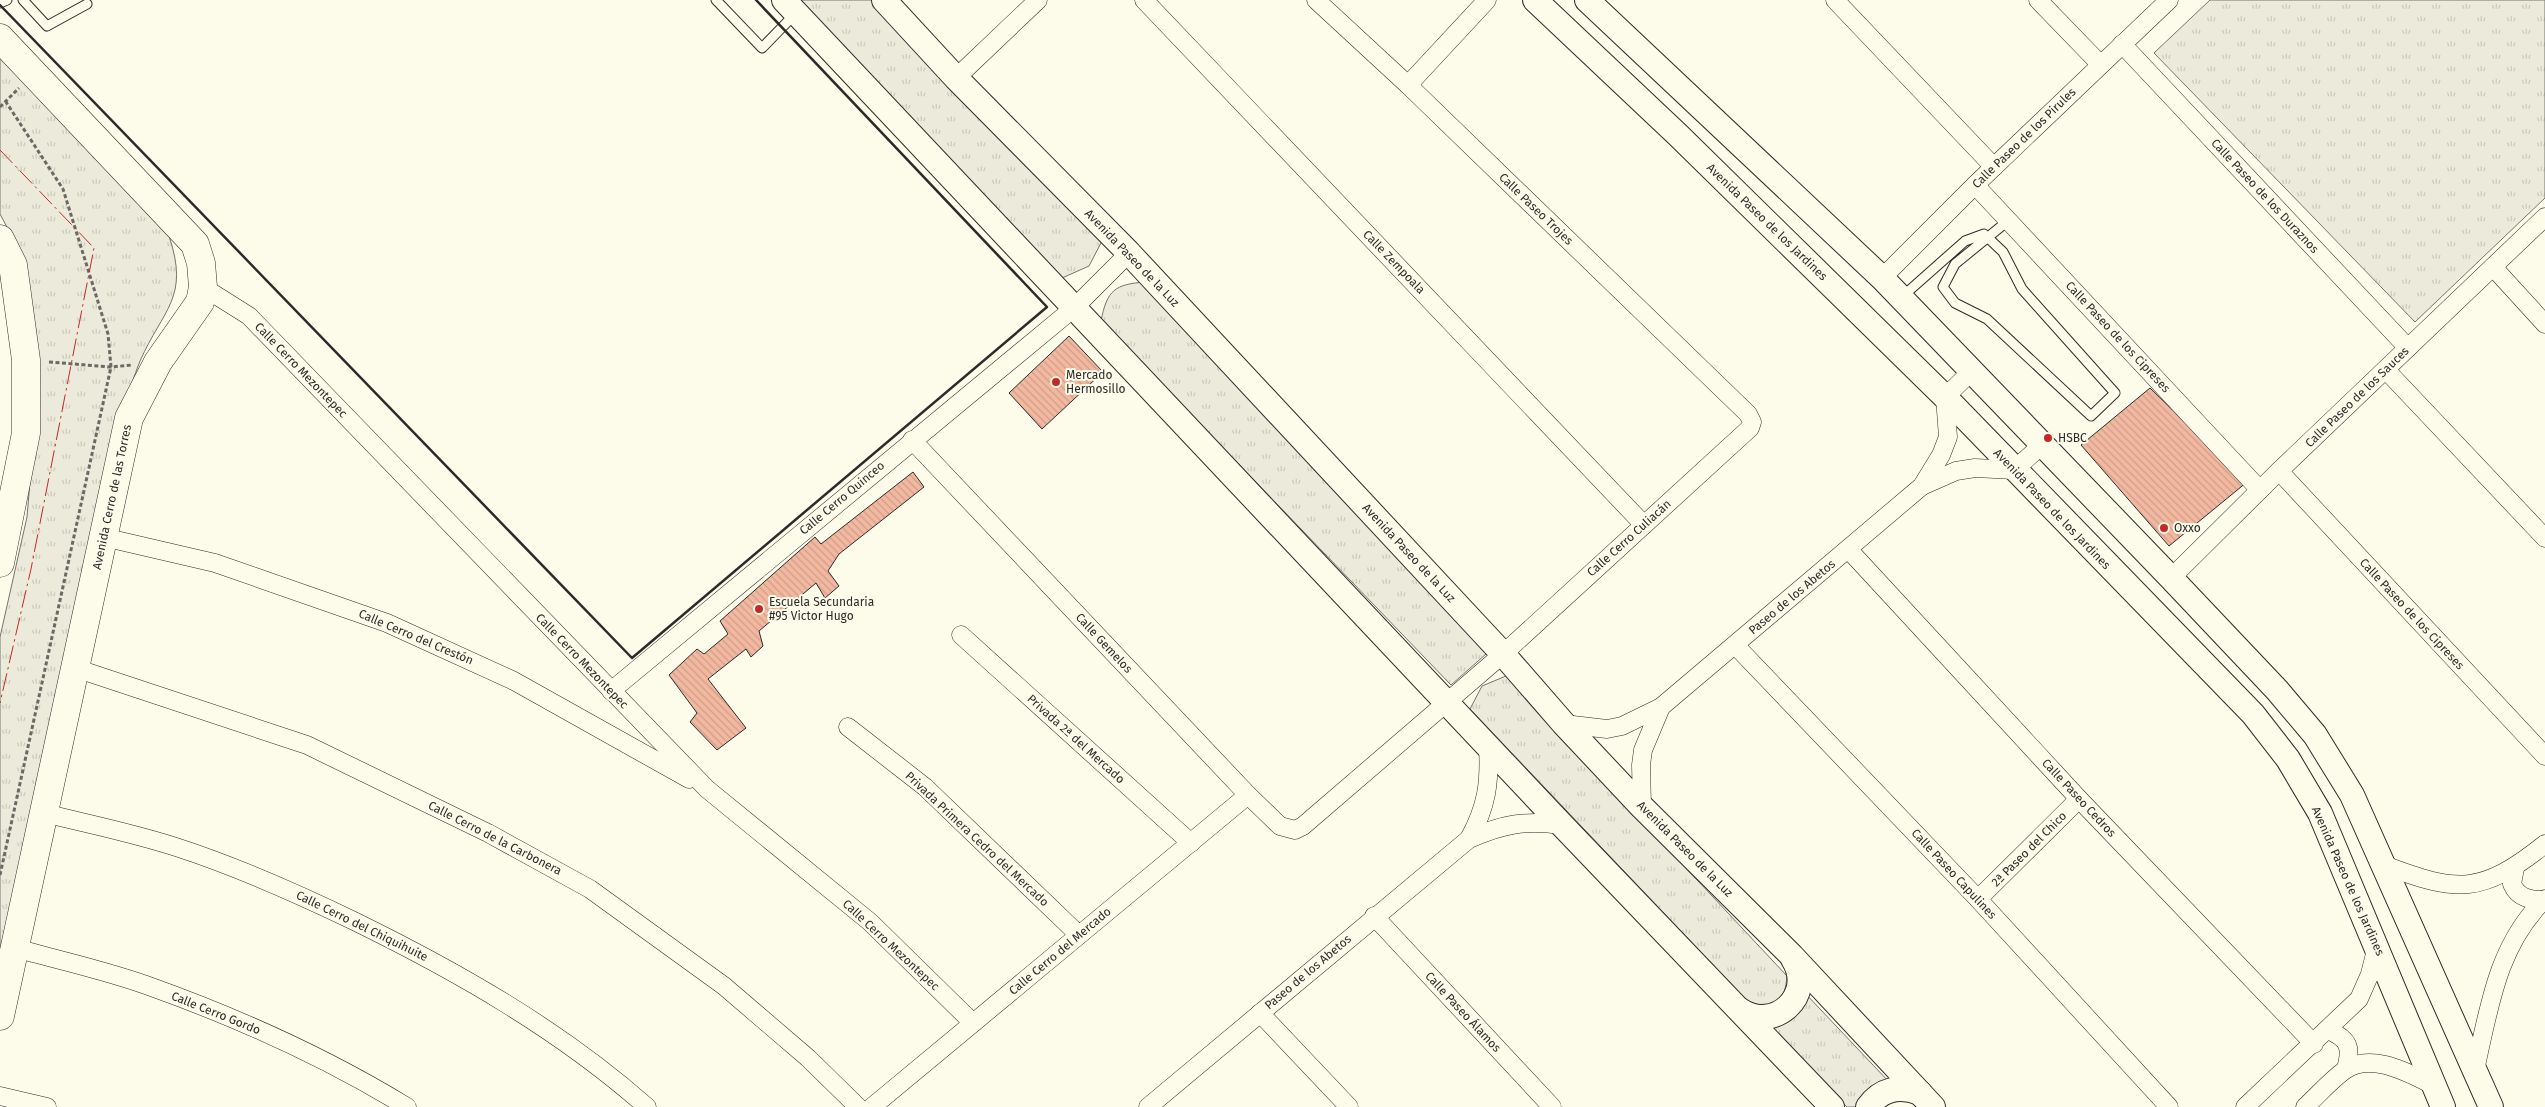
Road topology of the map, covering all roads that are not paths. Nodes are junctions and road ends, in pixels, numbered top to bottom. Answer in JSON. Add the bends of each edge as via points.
{"nodes":[{"id":1,"x":7,"y":0,"type":"edge"},
{"id":2,"x":23,"y":0,"type":"edge"},
{"id":3,"x":716,"y":0,"type":"edge"},
{"id":4,"x":884,"y":0,"type":"edge"},
{"id":5,"x":1038,"y":0,"type":"edge"},
{"id":6,"x":1144,"y":0,"type":"edge"},
{"id":7,"x":1316,"y":0,"type":"edge"},
{"id":8,"x":1487,"y":0,"type":"edge"},
{"id":9,"x":1535,"y":0,"type":"edge"},
{"id":10,"x":1835,"y":0,"type":"edge"},
{"id":11,"x":2038,"y":0,"type":"edge"},
{"id":12,"x":2168,"y":0,"type":"edge"},
{"id":13,"x":87,"y":1,"type":"edge"},
{"id":14,"x":1592,"y":2,"type":"edge"},
{"id":15,"x":0,"y":3,"type":"edge"},
{"id":16,"x":790,"y":7,"type":"edge"},
{"id":17,"x":0,"y":38,"type":"edge"},
{"id":18,"x":2122,"y":44,"type":"junction"},
{"id":19,"x":2100,"y":64,"type":"junction"},
{"id":20,"x":956,"y":78,"type":"junction"},
{"id":21,"x":1408,"y":85,"type":"junction"},
{"id":22,"x":1704,"y":109,"type":"junction"},
{"id":23,"x":1678,"y":135,"type":"junction"},
{"id":24,"x":1757,"y":159,"type":"junction"},
{"id":25,"x":1994,"y":167,"type":"junction"},
{"id":26,"x":1730,"y":185,"type":"junction"},
{"id":27,"x":1975,"y":185,"type":"junction"},
{"id":28,"x":2545,"y":217,"type":"edge"},
{"id":29,"x":2009,"y":220,"type":"junction"},
{"id":30,"x":0,"y":238,"type":"edge"},
{"id":31,"x":1129,"y":253,"type":"junction"},
{"id":32,"x":2493,"y":267,"type":"junction"},
{"id":33,"x":1882,"y":278,"type":"junction"},
{"id":34,"x":204,"y":287,"type":"junction"},
{"id":35,"x":1901,"y":298,"type":"junction"},
{"id":36,"x":1075,"y":307,"type":"junction"},
{"id":37,"x":2545,"y":324,"type":"edge"},
{"id":38,"x":2408,"y":348,"type":"junction"},
{"id":39,"x":2386,"y":370,"type":"junction"},
{"id":40,"x":1972,"y":371,"type":"junction"},
{"id":41,"x":1945,"y":397,"type":"junction"},
{"id":42,"x":1752,"y":422,"type":"joint"},
{"id":43,"x":912,"y":440,"type":"junction"},
{"id":44,"x":2043,"y":444,"type":"junction"},
{"id":45,"x":2014,"y":470,"type":"junction"},
{"id":46,"x":2279,"y":471,"type":"junction"},
{"id":47,"x":1922,"y":486,"type":"junction"},
{"id":48,"x":2260,"y":490,"type":"junction"},
{"id":49,"x":1644,"y":525,"type":"junction"},
{"id":50,"x":104,"y":537,"type":"junction"},
{"id":51,"x":2545,"y":538,"type":"edge"},
{"id":52,"x":1848,"y":549,"type":"junction"},
{"id":53,"x":0,"y":563,"type":"edge"},
{"id":54,"x":2171,"y":578,"type":"junction"},
{"id":55,"x":961,"y":635,"type":"dead end"},
{"id":56,"x":1735,"y":645,"type":"junction"},
{"id":57,"x":1503,"y":654,"type":"junction"},
{"id":58,"x":75,"y":668,"type":"junction"},
{"id":59,"x":611,"y":691,"type":"junction"},
{"id":60,"x":1447,"y":703,"type":"junction"},
{"id":61,"x":1661,"y":708,"type":"junction"},
{"id":62,"x":1564,"y":724,"type":"junction"},
{"id":63,"x":848,"y":727,"type":"dead end"},
{"id":64,"x":1488,"y":746,"type":"junction"},
{"id":65,"x":2545,"y":756,"type":"edge"},
{"id":66,"x":707,"y":789,"type":"junction"},
{"id":67,"x":1248,"y":795,"type":"junction"},
{"id":68,"x":2079,"y":799,"type":"junction"},
{"id":69,"x":1642,"y":807,"type":"junction"},
{"id":70,"x":44,"y":813,"type":"junction"},
{"id":71,"x":1562,"y":825,"type":"junction"},
{"id":72,"x":1469,"y":839,"type":"junction"},
{"id":73,"x":1191,"y":842,"type":"junction"},
{"id":74,"x":2545,"y":844,"type":"edge"},
{"id":75,"x":2384,"y":865,"type":"junction"},
{"id":76,"x":2515,"y":868,"type":"junction"},
{"id":77,"x":1978,"y":899,"type":"junction"},
{"id":78,"x":2544,"y":900,"type":"edge"},
{"id":79,"x":1374,"y":916,"type":"junction"},
{"id":80,"x":1079,"y":935,"type":"junction"},
{"id":81,"x":2377,"y":946,"type":"junction"},
{"id":82,"x":15,"y":948,"type":"junction"},
{"id":83,"x":1792,"y":956,"type":"junction"},
{"id":84,"x":1738,"y":1009,"type":"junction"},
{"id":85,"x":1260,"y":1013,"type":"junction"},
{"id":86,"x":0,"y":1016,"type":"edge"},
{"id":87,"x":973,"y":1023,"type":"junction"},
{"id":88,"x":2328,"y":1030,"type":"junction"},
{"id":89,"x":2314,"y":1044,"type":"junction"},
{"id":90,"x":2346,"y":1069,"type":"junction"},
{"id":91,"x":2475,"y":1070,"type":"junction"},
{"id":92,"x":2433,"y":1085,"type":"junction"},
{"id":93,"x":0,"y":1096,"type":"edge"},
{"id":94,"x":1927,"y":1100,"type":"edge"},
{"id":95,"x":47,"y":1107,"type":"edge"},
{"id":96,"x":406,"y":1107,"type":"edge"},
{"id":97,"x":647,"y":1107,"type":"edge"},
{"id":98,"x":858,"y":1107,"type":"edge"},
{"id":99,"x":872,"y":1107,"type":"edge"},
{"id":100,"x":1148,"y":1107,"type":"edge"},
{"id":101,"x":1349,"y":1107,"type":"edge"},
{"id":102,"x":1552,"y":1107,"type":"edge"},
{"id":103,"x":1832,"y":1107,"type":"edge"},
{"id":104,"x":1868,"y":1107,"type":"edge"},
{"id":105,"x":2169,"y":1107,"type":"edge"},
{"id":106,"x":2245,"y":1107,"type":"edge"},
{"id":107,"x":2305,"y":1107,"type":"edge"},
{"id":108,"x":2444,"y":1107,"type":"edge"},
{"id":109,"x":2491,"y":1107,"type":"edge"}],
"edges":[{"from":1,"to":15,"type":"lane"},
{"from":2,"to":13,"type":"lane","via":[[47,26]]},
{"from":3,"to":16,"type":"lane","via":[[762,48]]},
{"from":4,"to":20,"type":"street","name":"Avenida Paseo de la Luz"},
{"from":5,"to":20,"type":"street"},
{"from":6,"to":49,"type":"street","name":"Calle Zempoala"},
{"from":7,"to":21,"type":"street","name":"Calle Paseo Trojes"},
{"from":8,"to":21,"type":"street"},
{"from":9,"to":23,"type":"street","name":"Avenida Paseo de los Jardines"},
{"from":10,"to":25,"type":"street"},
{"from":11,"to":19,"type":"street"},
{"from":12,"to":18,"type":"street","name":"Calle Paseo de los Pirules"},
{"from":14,"to":22,"type":"street"},
{"from":16,"to":36,"type":"street"},
{"from":17,"to":34,"type":"main road","name":"Avenida Cerro de las Torres","via":[[195,244]]},
{"from":18,"to":19,"type":"street","name":"Calle Paseo de los Pirules"},
{"from":18,"to":38,"type":"street","name":"Calle Paseo de los Duraznos"},
{"from":19,"to":25,"type":"street","name":"Calle Paseo de los Pirules"},
{"from":20,"to":31,"type":"street","name":"Avenida Paseo de la Luz"},
{"from":21,"to":42,"type":"street","name":"Calle Paseo Trojes","via":[[1741,407]]},
{"from":22,"to":23,"type":"street"},
{"from":22,"to":24,"type":"street"},
{"from":23,"to":26,"type":"street","name":"Avenida Paseo de los Jardines"},
{"from":24,"to":26,"type":"street"},
{"from":24,"to":33,"type":"street"},
{"from":25,"to":27,"type":"street","name":"Calle Paseo de los Pirules"},
{"from":26,"to":41,"type":"street","name":"Avenida Paseo de los Jardines"},
{"from":27,"to":29,"type":"street","name":"Calle Paseo de los Cipreses"},
{"from":27,"to":33,"type":"street","name":"Calle Paseo de los Pirules"},
{"from":28,"to":32,"type":"street","name":"Calle Paseo de los Sauces"},
{"from":29,"to":35,"type":"lane","via":[[1993,234],[1985,240],[1963,258],[1955,264],[1943,287],[1955,303],[1987,320],[2091,416],[2115,393],[2022,289],[2003,252],[1990,240],[1984,234],[1965,241]]},
{"from":29,"to":48,"type":"street","name":"Calle Paseo de los Cipreses"},
{"from":30,"to":53,"type":"main road","via":[[12,264],[26,360],[26,433]]},
{"from":31,"to":36,"type":"street","name":"Calle Cerro Quinceo"},
{"from":31,"to":57,"type":"street","name":"Avenida Paseo de la Luz"},
{"from":32,"to":37,"type":"street"},
{"from":32,"to":38,"type":"street","name":"Calle Paseo de los Sauces"},
{"from":33,"to":35,"type":"street"},
{"from":34,"to":50,"type":"main road","name":"Avenida Cerro de las Torres","via":[[200,302],[158,362],[129,418]]},
{"from":34,"to":59,"type":"street","name":"Calle Cerro Mezontepec","via":[[249,316]]},
{"from":35,"to":40,"type":"street"},
{"from":36,"to":43,"type":"street","name":"Calle Cerro Quinceo"},
{"from":36,"to":60,"type":"street"},
{"from":38,"to":39,"type":"street","name":"Calle Paseo de los Sauces"},
{"from":39,"to":46,"type":"street","name":"Calle Paseo de los Sauces"},
{"from":39,"to":51,"type":"street"},
{"from":40,"to":41,"type":"street"},
{"from":40,"to":44,"type":"street"},
{"from":41,"to":45,"type":"street","name":"Avenida Paseo de los Jardines"},
{"from":41,"to":47,"type":"street","name":"Paseo de los Abetos","via":[[1948,437]]},
{"from":42,"to":49,"type":"street","name":"Calle Cerro Culiacán","via":[[1750,428]]},
{"from":43,"to":59,"type":"street","name":"Calle Cerro Quinceo"},
{"from":43,"to":67,"type":"street","name":"Calle Gemelos"},
{"from":44,"to":45,"type":"street"},
{"from":44,"to":54,"type":"street"},
{"from":45,"to":47,"type":"street","name":"Paseo de los Abetos","via":[[1975,468],[1956,471]]},
{"from":45,"to":81,"type":"street","name":"Avenida Paseo de los Jardines","via":[[2253,714],[2288,759],[2320,813]]},
{"from":46,"to":48,"type":"street","name":"Calle Paseo de los Sauces"},
{"from":46,"to":65,"type":"street","name":"Calle Paseo de los Cipreses"},
{"from":47,"to":52,"type":"street","name":"Paseo de los Abetos"},
{"from":48,"to":54,"type":"street","name":"Calle Paseo de los Sauces"},
{"from":49,"to":57,"type":"street","name":"Calle Cerro Culiacán"},
{"from":50,"to":58,"type":"main road","name":"Avenida Cerro de las Torres"},
{"from":50,"to":66,"type":"street","name":"Calle Cerro del Crestón","via":[[215,563],[387,623],[514,681]]},
{"from":52,"to":56,"type":"street","name":"Paseo de los Abetos"},
{"from":52,"to":68,"type":"street","name":"Calle Paseo Cedros"},
{"from":54,"to":75,"type":"street","via":[[2315,735],[2352,795]]},
{"from":55,"to":73,"type":"street","name":"Privada 2ª del Mercado"},
{"from":56,"to":61,"type":"street","name":"Paseo de los Abetos"},
{"from":56,"to":77,"type":"street","name":"Calle Paseo Capulines"},
{"from":57,"to":60,"type":"street","name":"Calle Cerro Culiacán"},
{"from":57,"to":62,"type":"street","name":"Avenida Paseo de la Luz"},
{"from":58,"to":70,"type":"main road","name":"Avenida Cerro de las Torres"},
{"from":58,"to":98,"type":"street","name":"Calle Cerro de la Carbonera","via":[[307,745],[488,833],[590,889],[724,986],[808,1058]]},
{"from":59,"to":66,"type":"street","name":"Calle Cerro Mezontepec"},
{"from":60,"to":64,"type":"street"},
{"from":60,"to":67,"type":"street","name":"Calle Gemelos","via":[[1295,830],[1280,826]]},
{"from":61,"to":62,"type":"street","name":"Paseo de los Abetos","via":[[1622,726],[1607,729]]},
{"from":61,"to":69,"type":"street","name":"Paseo de los Abetos","via":[[1643,750]]},
{"from":62,"to":69,"type":"street","name":"Avenida Paseo de la Luz"},
{"from":63,"to":80,"type":"street","name":"Privada Primera Cedro del Mercado","via":[[925,787]]},
{"from":64,"to":71,"type":"street"},
{"from":64,"to":72,"type":"street","name":"Paseo de los Abetos","via":[[1487,796]]},
{"from":66,"to":87,"type":"street","name":"Calle Cerro Mezontepec","via":[[870,922]]},
{"from":67,"to":73,"type":"street","name":"Calle Cerro del Mercado"},
{"from":68,"to":77,"type":"street","name":"2ª Paseo del Chico"},
{"from":68,"to":89,"type":"street","name":"Calle Paseo Cedros"},
{"from":69,"to":83,"type":"street","name":"Avenida Paseo de la Luz"},
{"from":70,"to":82,"type":"main road","name":"Avenida Cerro de las Torres"},
{"from":70,"to":97,"type":"street","name":"Calle Cerro del Chiquihuite","via":[[176,847],[281,886],[421,954],[522,1013],[614,1078]]},
{"from":71,"to":72,"type":"street","name":"Paseo de los Abetos","via":[[1510,823]]},
{"from":71,"to":84,"type":"street"},
{"from":72,"to":79,"type":"street","name":"Paseo de los Abetos"},
{"from":73,"to":80,"type":"street","name":"Calle Cerro del Mercado"},
{"from":74,"to":76,"type":"street"},
{"from":75,"to":76,"type":"street","via":[[2426,881],[2450,885],[2478,884]]},
{"from":75,"to":91,"type":"street"},
{"from":76,"to":78,"type":"street","via":[[2514,888],[2529,900]]},
{"from":77,"to":105,"type":"street","name":"Calle Paseo Capulines"},
{"from":78,"to":91,"type":"street","via":[[2520,928],[2507,950],[2495,983]]},
{"from":79,"to":85,"type":"street","name":"Paseo de los Abetos"},
{"from":79,"to":102,"type":"street","name":"Calle Paseo Álamos"},
{"from":80,"to":87,"type":"street","name":"Calle Cerro del Mercado"},
{"from":81,"to":88,"type":"street","via":[[2370,974],[2359,998]]},
{"from":81,"to":92,"type":"street","name":"Avenida Paseo de los Jardines"},
{"from":82,"to":86,"type":"main road","name":"Avenida Cerro de las Torres"},
{"from":82,"to":96,"type":"street","name":"Calle Cerro Gordo","via":[[145,984],[249,1026],[360,1078]]},
{"from":83,"to":84,"type":"street","via":[[1800,973],[1800,982],[1790,1007],[1764,1018]]},
{"from":83,"to":94,"type":"street","name":"Avenida Paseo de la Luz"},
{"from":84,"to":103,"type":"street"},
{"from":85,"to":100,"type":"street","name":"Paseo de los Abetos"},
{"from":85,"to":101,"type":"street"},
{"from":87,"to":99,"type":"street","name":"Calle Cerro del Mercado"},
{"from":88,"to":89,"type":"street"},
{"from":88,"to":90,"type":"street","via":[[2348,1044]]},
{"from":89,"to":106,"type":"street"},
{"from":90,"to":92,"type":"street","via":[[2368,1064],[2398,1067]]},
{"from":90,"to":107,"type":"street"},
{"from":91,"to":109,"type":"street"},
{"from":92,"to":108,"type":"street","name":"Avenida Paseo de los Jardines"},
{"from":93,"to":95,"type":"street"},
{"from":94,"to":104,"type":"street","via":[[1901,1088],[1891,1089]]}]}
